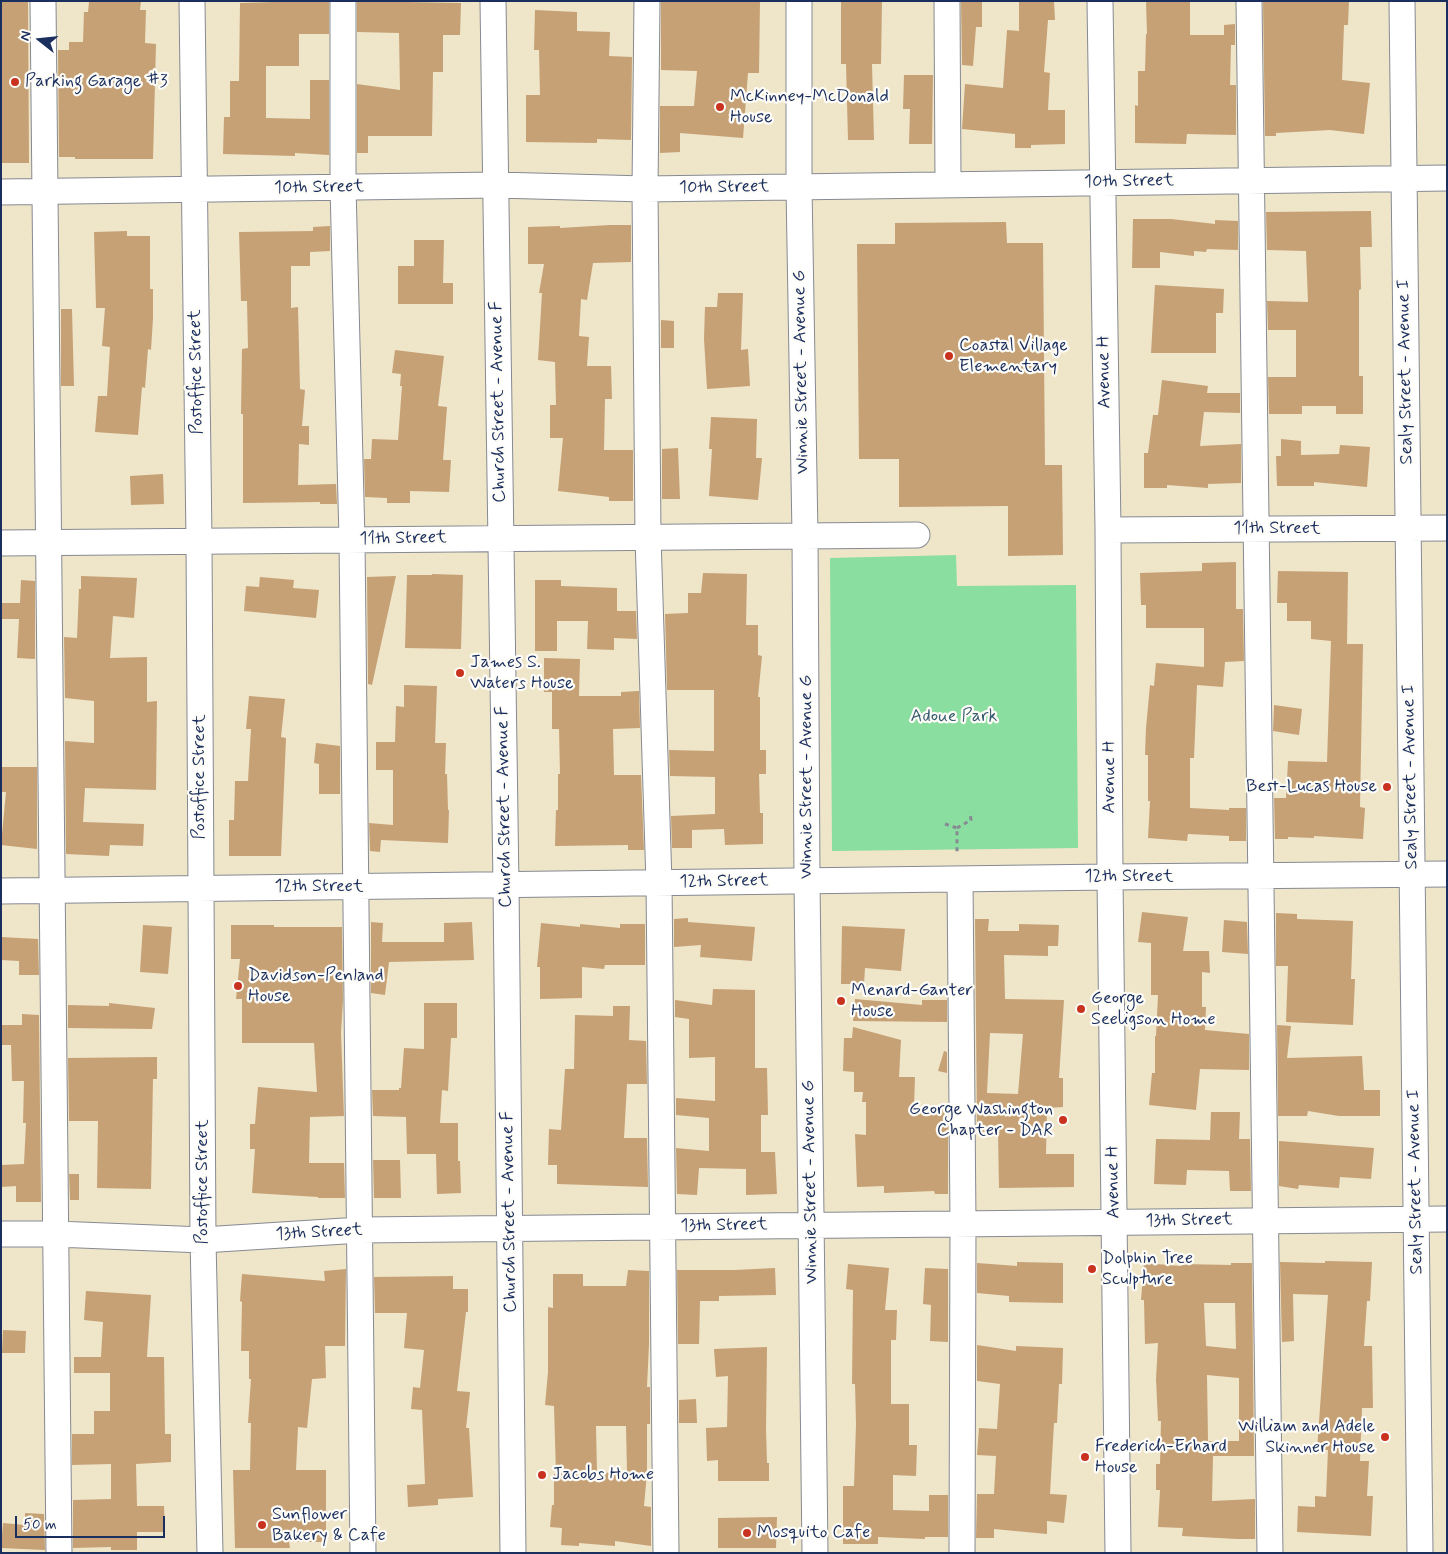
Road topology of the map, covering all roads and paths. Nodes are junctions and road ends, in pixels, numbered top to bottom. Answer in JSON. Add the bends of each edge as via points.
{"nodes":[{"id":1,"x":43,"y":1,"type":"edge"},
{"id":2,"x":192,"y":1,"type":"edge"},
{"id":3,"x":343,"y":1,"type":"edge"},
{"id":4,"x":493,"y":1,"type":"edge"},
{"id":5,"x":646,"y":1,"type":"edge"},
{"id":6,"x":799,"y":1,"type":"edge"},
{"id":7,"x":947,"y":1,"type":"edge"},
{"id":8,"x":1100,"y":1,"type":"edge"},
{"id":9,"x":1249,"y":1,"type":"edge"},
{"id":10,"x":1402,"y":1,"type":"edge"},
{"id":11,"x":1447,"y":178,"type":"edge"},
{"id":12,"x":1403,"y":179,"type":"junction"},
{"id":13,"x":1251,"y":180,"type":"junction"},
{"id":14,"x":1102,"y":182,"type":"junction"},
{"id":15,"x":948,"y":184,"type":"junction"},
{"id":16,"x":497,"y":185,"type":"junction"},
{"id":17,"x":799,"y":186,"type":"junction"},
{"id":18,"x":344,"y":187,"type":"junction"},
{"id":19,"x":645,"y":188,"type":"junction"},
{"id":20,"x":194,"y":190,"type":"junction"},
{"id":21,"x":1,"y":192,"type":"edge"},
{"id":22,"x":45,"y":192,"type":"junction"},
{"id":23,"x":1447,"y":528,"type":"edge"},
{"id":24,"x":1256,"y":529,"type":"junction"},
{"id":25,"x":1408,"y":529,"type":"junction"},
{"id":26,"x":1108,"y":530,"type":"junction"},
{"id":27,"x":805,"y":535,"type":"junction"},
{"id":28,"x":917,"y":535,"type":"dead end"},
{"id":29,"x":648,"y":537,"type":"junction"},
{"id":30,"x":501,"y":538,"type":"junction"},
{"id":31,"x":352,"y":539,"type":"junction"},
{"id":32,"x":199,"y":541,"type":"junction"},
{"id":33,"x":1,"y":542,"type":"edge"},
{"id":34,"x":48,"y":542,"type":"junction"},
{"id":35,"x":970,"y":812,"type":"dead end"},
{"id":36,"x":946,"y":824,"type":"dead end"},
{"id":37,"x":957,"y":828,"type":"junction"},
{"id":38,"x":957,"y":853,"type":"dead end"},
{"id":39,"x":1447,"y":874,"type":"edge"},
{"id":40,"x":1412,"y":875,"type":"junction"},
{"id":41,"x":1262,"y":876,"type":"junction"},
{"id":42,"x":1110,"y":877,"type":"junction"},
{"id":43,"x":960,"y":879,"type":"junction"},
{"id":44,"x":807,"y":881,"type":"junction"},
{"id":45,"x":659,"y":883,"type":"junction"},
{"id":46,"x":506,"y":885,"type":"junction"},
{"id":47,"x":356,"y":887,"type":"junction"},
{"id":48,"x":200,"y":888,"type":"junction"},
{"id":49,"x":52,"y":890,"type":"junction"},
{"id":50,"x":1,"y":891,"type":"edge"},
{"id":51,"x":1447,"y":1219,"type":"edge"},
{"id":52,"x":1416,"y":1220,"type":"junction"},
{"id":53,"x":1266,"y":1221,"type":"junction"},
{"id":54,"x":1114,"y":1222,"type":"junction"},
{"id":55,"x":963,"y":1223,"type":"junction"},
{"id":56,"x":812,"y":1224,"type":"junction"},
{"id":57,"x":663,"y":1226,"type":"junction"},
{"id":58,"x":510,"y":1228,"type":"junction"},
{"id":59,"x":360,"y":1230,"type":"junction"},
{"id":60,"x":1,"y":1234,"type":"edge"},
{"id":61,"x":56,"y":1234,"type":"junction"},
{"id":62,"x":203,"y":1240,"type":"junction"},
{"id":63,"x":59,"y":1553,"type":"edge"},
{"id":64,"x":210,"y":1553,"type":"edge"},
{"id":65,"x":364,"y":1553,"type":"edge"},
{"id":66,"x":513,"y":1553,"type":"edge"},
{"id":67,"x":666,"y":1553,"type":"edge"},
{"id":68,"x":815,"y":1553,"type":"edge"},
{"id":69,"x":962,"y":1553,"type":"edge"},
{"id":70,"x":1118,"y":1553,"type":"edge"},
{"id":71,"x":1270,"y":1553,"type":"edge"},
{"id":72,"x":1420,"y":1553,"type":"edge"}],
"edges":[{"from":1,"to":22,"type":"street"},
{"from":2,"to":20,"type":"street","name":"Postoffice Street"},
{"from":3,"to":18,"type":"street"},
{"from":4,"to":16,"type":"street","name":"Church Street - Avenue F"},
{"from":5,"to":19,"type":"street"},
{"from":6,"to":17,"type":"street","name":"Winnie Street - Avenue G"},
{"from":7,"to":15,"type":"street"},
{"from":8,"to":14,"type":"street","name":"Avenue H"},
{"from":9,"to":13,"type":"street"},
{"from":10,"to":12,"type":"street","name":"Sealy Street - Avenue I"},
{"from":11,"to":12,"type":"street","name":"10th Street"},
{"from":12,"to":13,"type":"street","name":"10th Street"},
{"from":12,"to":25,"type":"street","name":"Sealy Street - Avenue I"},
{"from":13,"to":14,"type":"street","name":"10th Street"},
{"from":13,"to":24,"type":"street"},
{"from":14,"to":15,"type":"street","name":"10th Street"},
{"from":14,"to":26,"type":"street","name":"Avenue H"},
{"from":15,"to":17,"type":"street","name":"10th Street"},
{"from":16,"to":18,"type":"street","name":"10th Street"},
{"from":16,"to":19,"type":"street","name":"10th Street"},
{"from":16,"to":30,"type":"street","name":"Church Street - Avenue F"},
{"from":17,"to":19,"type":"street","name":"10th Street"},
{"from":17,"to":27,"type":"street","name":"Winnie Street - Avenue G"},
{"from":18,"to":20,"type":"street","name":"10th Street"},
{"from":18,"to":31,"type":"street"},
{"from":19,"to":29,"type":"street"},
{"from":20,"to":22,"type":"street","name":"10th Street"},
{"from":20,"to":32,"type":"street","name":"Postoffice Street"},
{"from":21,"to":22,"type":"street","name":"10th Street"},
{"from":22,"to":34,"type":"street"},
{"from":23,"to":25,"type":"street","name":"11th Street"},
{"from":24,"to":25,"type":"street","name":"11th Street"},
{"from":24,"to":26,"type":"street","name":"11th Street"},
{"from":24,"to":41,"type":"street"},
{"from":25,"to":40,"type":"street","name":"Sealy Street - Avenue I"},
{"from":26,"to":42,"type":"street","name":"Avenue H"},
{"from":27,"to":28,"type":"street","name":"11th Street"},
{"from":27,"to":29,"type":"street","name":"11th Street"},
{"from":27,"to":44,"type":"street","name":"Winnie Street - Avenue G"},
{"from":29,"to":30,"type":"street","name":"11th Street"},
{"from":29,"to":45,"type":"street"},
{"from":30,"to":31,"type":"street","name":"11th Street"},
{"from":30,"to":46,"type":"street","name":"Church Street - Avenue F"},
{"from":31,"to":32,"type":"street","name":"11th Street"},
{"from":31,"to":47,"type":"street"},
{"from":32,"to":34,"type":"street","name":"11th Street"},
{"from":32,"to":48,"type":"street","name":"Postoffice Street"},
{"from":33,"to":34,"type":"street","name":"11th Street"},
{"from":34,"to":49,"type":"street"},
{"from":35,"to":37,"type":"path","via":[[971,820]]},
{"from":36,"to":37,"type":"path"},
{"from":37,"to":38,"type":"path"},
{"from":39,"to":40,"type":"street","name":"12th Street"},
{"from":40,"to":41,"type":"street","name":"12th Street"},
{"from":40,"to":52,"type":"street","name":"Sealy Street - Avenue I"},
{"from":41,"to":42,"type":"street","name":"12th Street"},
{"from":41,"to":53,"type":"street"},
{"from":42,"to":43,"type":"street","name":"12th Street"},
{"from":42,"to":54,"type":"street","name":"Avenue H"},
{"from":43,"to":44,"type":"street","name":"12th Street"},
{"from":43,"to":55,"type":"street"},
{"from":44,"to":45,"type":"street","name":"12th Street"},
{"from":44,"to":56,"type":"street","name":"Winnie Street - Avenue G"},
{"from":45,"to":46,"type":"street","name":"12th Street"},
{"from":45,"to":57,"type":"street"},
{"from":46,"to":47,"type":"street","name":"12th Street"},
{"from":46,"to":58,"type":"street","name":"Church Street - Avenue F"},
{"from":47,"to":48,"type":"street","name":"12th Street"},
{"from":47,"to":59,"type":"street"},
{"from":48,"to":49,"type":"street","name":"12th Street"},
{"from":48,"to":62,"type":"street","name":"Postoffice Street"},
{"from":49,"to":50,"type":"street","name":"12th Street"},
{"from":49,"to":61,"type":"street"},
{"from":51,"to":52,"type":"street","name":"13th Street"},
{"from":52,"to":53,"type":"street","name":"13th Street"},
{"from":52,"to":72,"type":"street","name":"Sealy Street - Avenue I"},
{"from":53,"to":54,"type":"street","name":"13th Street"},
{"from":53,"to":71,"type":"street"},
{"from":54,"to":55,"type":"street","name":"13th Street"},
{"from":54,"to":70,"type":"street","name":"Avenue H"},
{"from":55,"to":56,"type":"street","name":"13th Street"},
{"from":55,"to":69,"type":"street"},
{"from":56,"to":57,"type":"street","name":"13th Street"},
{"from":56,"to":68,"type":"street","name":"Winnie Street - Avenue G"},
{"from":57,"to":58,"type":"street","name":"13th Street"},
{"from":57,"to":67,"type":"street"},
{"from":58,"to":59,"type":"street","name":"13th Street"},
{"from":58,"to":66,"type":"street","name":"Church Street - Avenue F"},
{"from":59,"to":62,"type":"street","name":"13th Street"},
{"from":59,"to":65,"type":"street"},
{"from":60,"to":61,"type":"street","name":"13th Street"},
{"from":61,"to":62,"type":"street","name":"13th Street"},
{"from":61,"to":63,"type":"street"},
{"from":62,"to":64,"type":"street","name":"Postoffice Street"}]}
